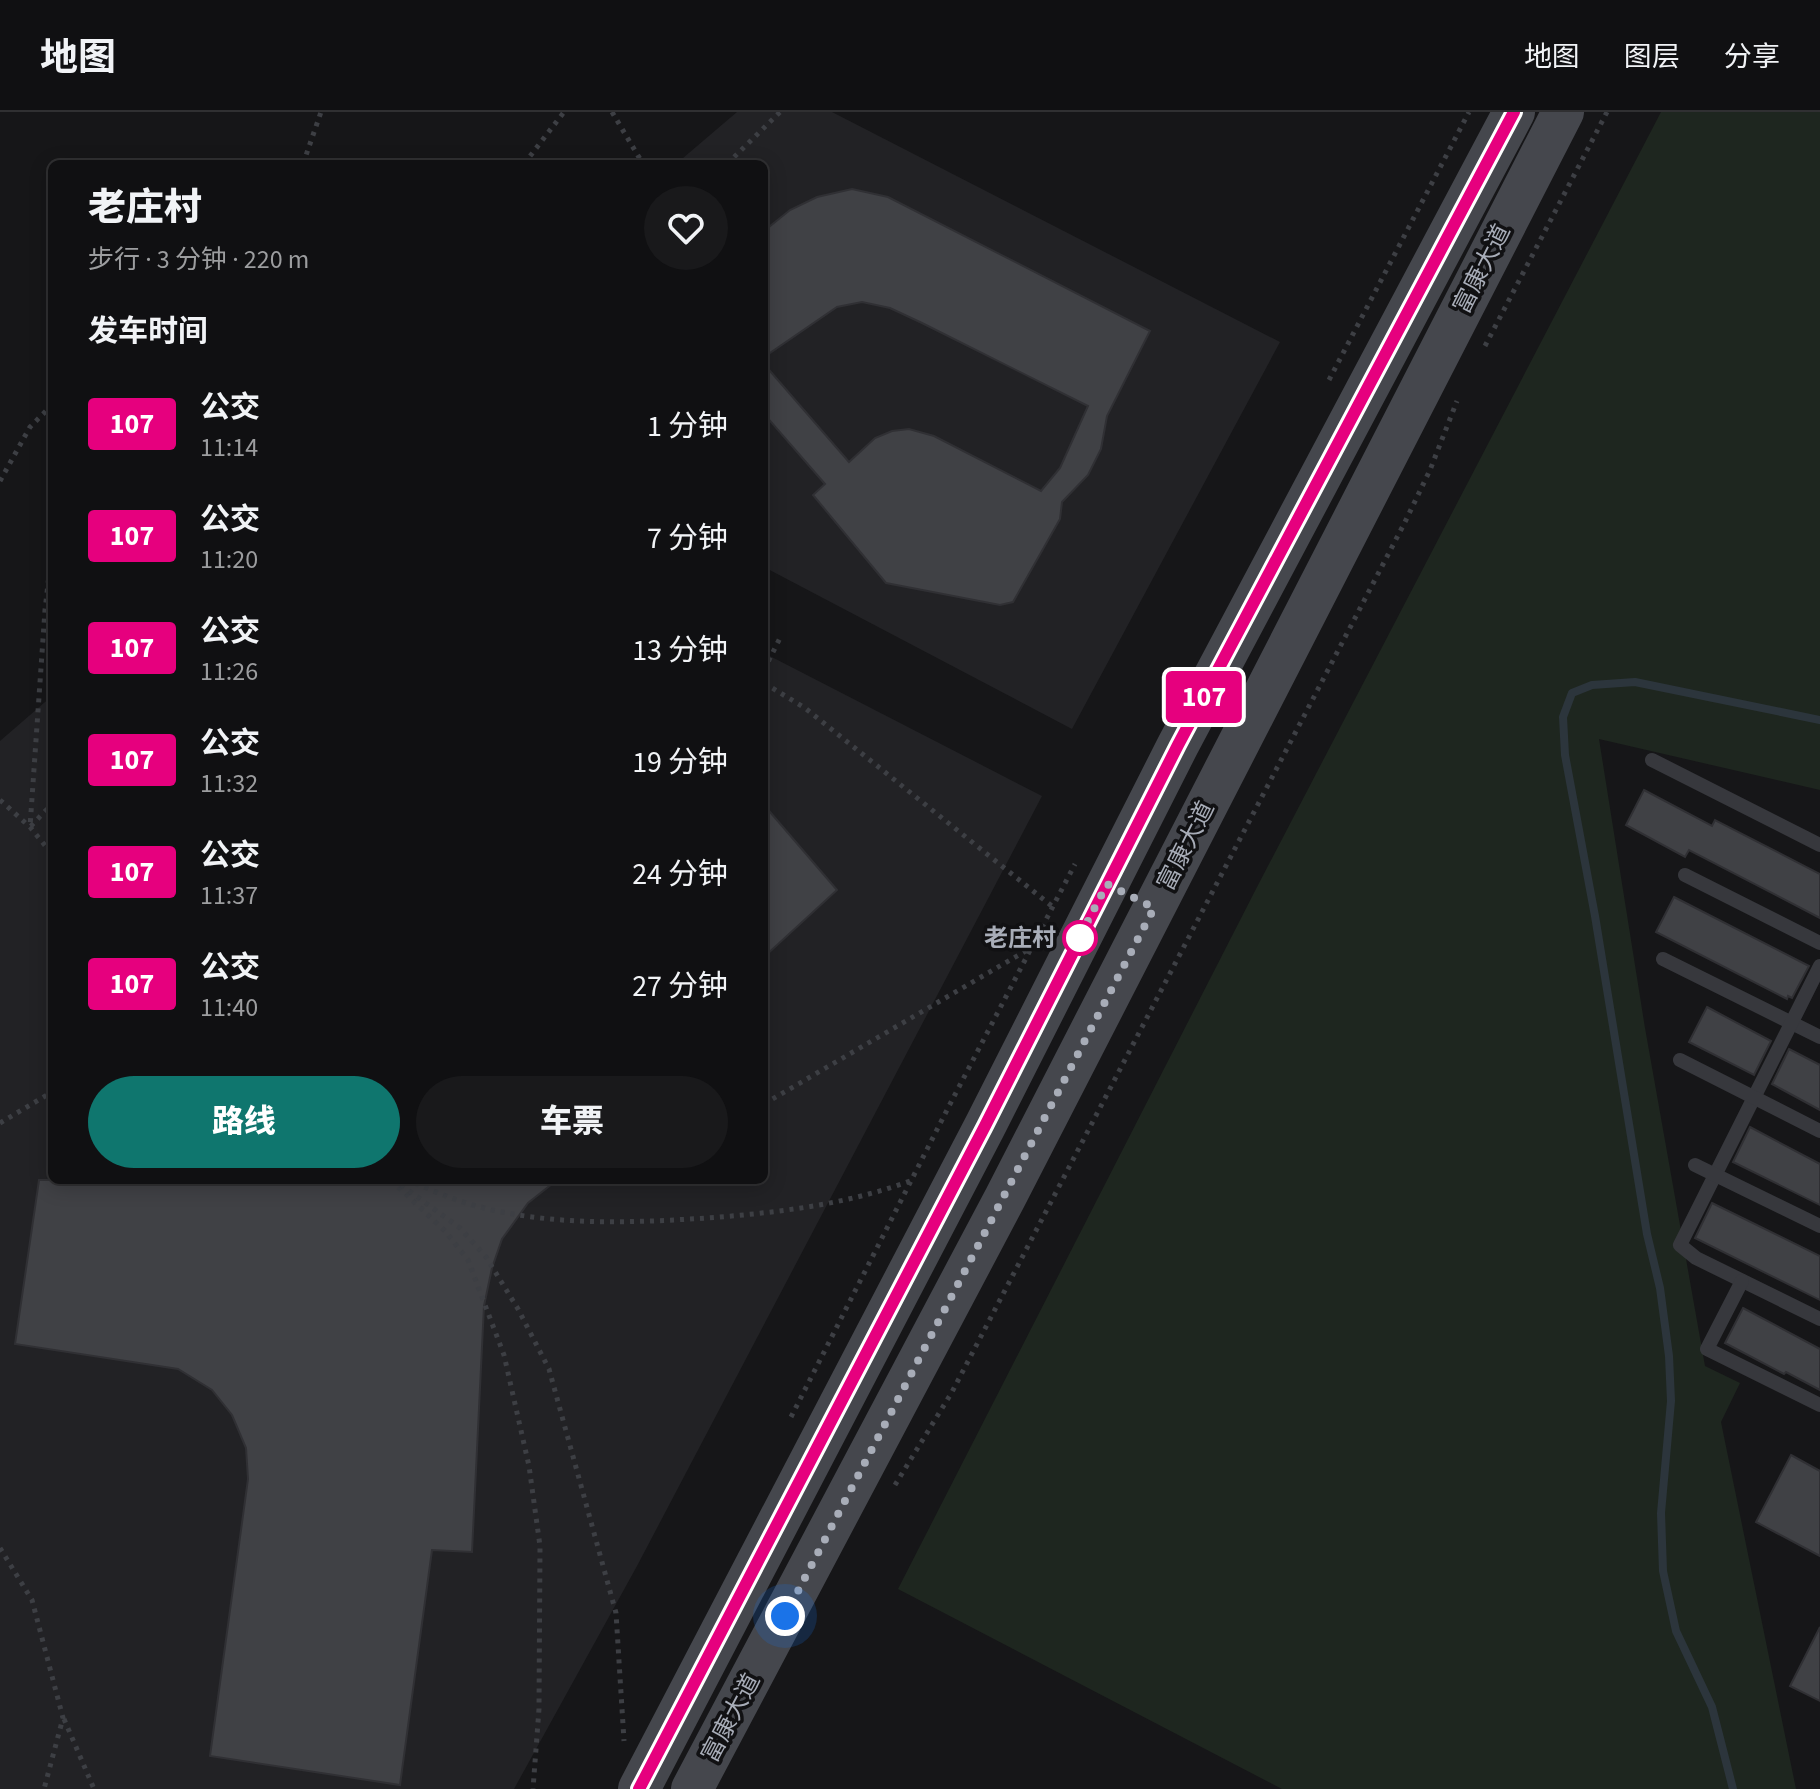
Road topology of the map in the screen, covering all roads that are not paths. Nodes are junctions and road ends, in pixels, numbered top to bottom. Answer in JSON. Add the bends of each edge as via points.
{"nodes":[{"id":1,"x":1514,"y":112,"type":"edge"},
{"id":2,"x":1563,"y":112,"type":"edge"},
{"id":3,"x":1225,"y":656,"type":"junction"},
{"id":4,"x":1271,"y":680,"type":"junction"},
{"id":5,"x":1652,"y":760,"type":"dead end"},
{"id":6,"x":1820,"y":845,"type":"edge"},
{"id":7,"x":1685,"y":875,"type":"dead end"},
{"id":8,"x":1107,"y":884,"type":"junction"},
{"id":9,"x":1154,"y":908,"type":"junction"},
{"id":10,"x":1820,"y":943,"type":"edge"},
{"id":11,"x":1663,"y":959,"type":"dead end"},
{"id":12,"x":1820,"y":966,"type":"edge"},
{"id":13,"x":1792,"y":1023,"type":"junction"},
{"id":14,"x":1820,"y":1037,"type":"edge"},
{"id":15,"x":1680,"y":1060,"type":"dead end"},
{"id":16,"x":1754,"y":1097,"type":"junction"},
{"id":17,"x":1820,"y":1131,"type":"edge"},
{"id":18,"x":1695,"y":1165,"type":"dead end"},
{"id":19,"x":1715,"y":1175,"type":"junction"},
{"id":20,"x":1820,"y":1226,"type":"edge"},
{"id":21,"x":1742,"y":1281,"type":"junction"},
{"id":22,"x":1820,"y":1319,"type":"edge"},
{"id":23,"x":1820,"y":1405,"type":"edge"},
{"id":24,"x":639,"y":1789,"type":"edge"},
{"id":25,"x":692,"y":1789,"type":"edge"}],
"edges":[{"from":1,"to":3,"type":"street","name":"富康大道"},
{"from":2,"to":4,"type":"street","name":"富康大道"},
{"from":3,"to":4,"type":"street"},
{"from":3,"to":8,"type":"street","name":"富康大道"},
{"from":4,"to":9,"type":"street","name":"富康大道"},
{"from":5,"to":6,"type":"lane"},
{"from":7,"to":10,"type":"lane"},
{"from":8,"to":9,"type":"street"},
{"from":8,"to":24,"type":"street","name":"富康大道"},
{"from":9,"to":25,"type":"street","name":"富康大道"},
{"from":11,"to":13,"type":"lane"},
{"from":12,"to":13,"type":"lane"},
{"from":13,"to":14,"type":"lane"},
{"from":13,"to":16,"type":"lane"},
{"from":15,"to":16,"type":"lane"},
{"from":16,"to":17,"type":"lane"},
{"from":16,"to":19,"type":"lane"},
{"from":18,"to":19,"type":"lane"},
{"from":19,"to":20,"type":"lane"},
{"from":19,"to":21,"type":"lane","via":[[1680,1245]]},
{"from":21,"to":22,"type":"lane"},
{"from":21,"to":23,"type":"lane","via":[[1707,1349]]}]}
